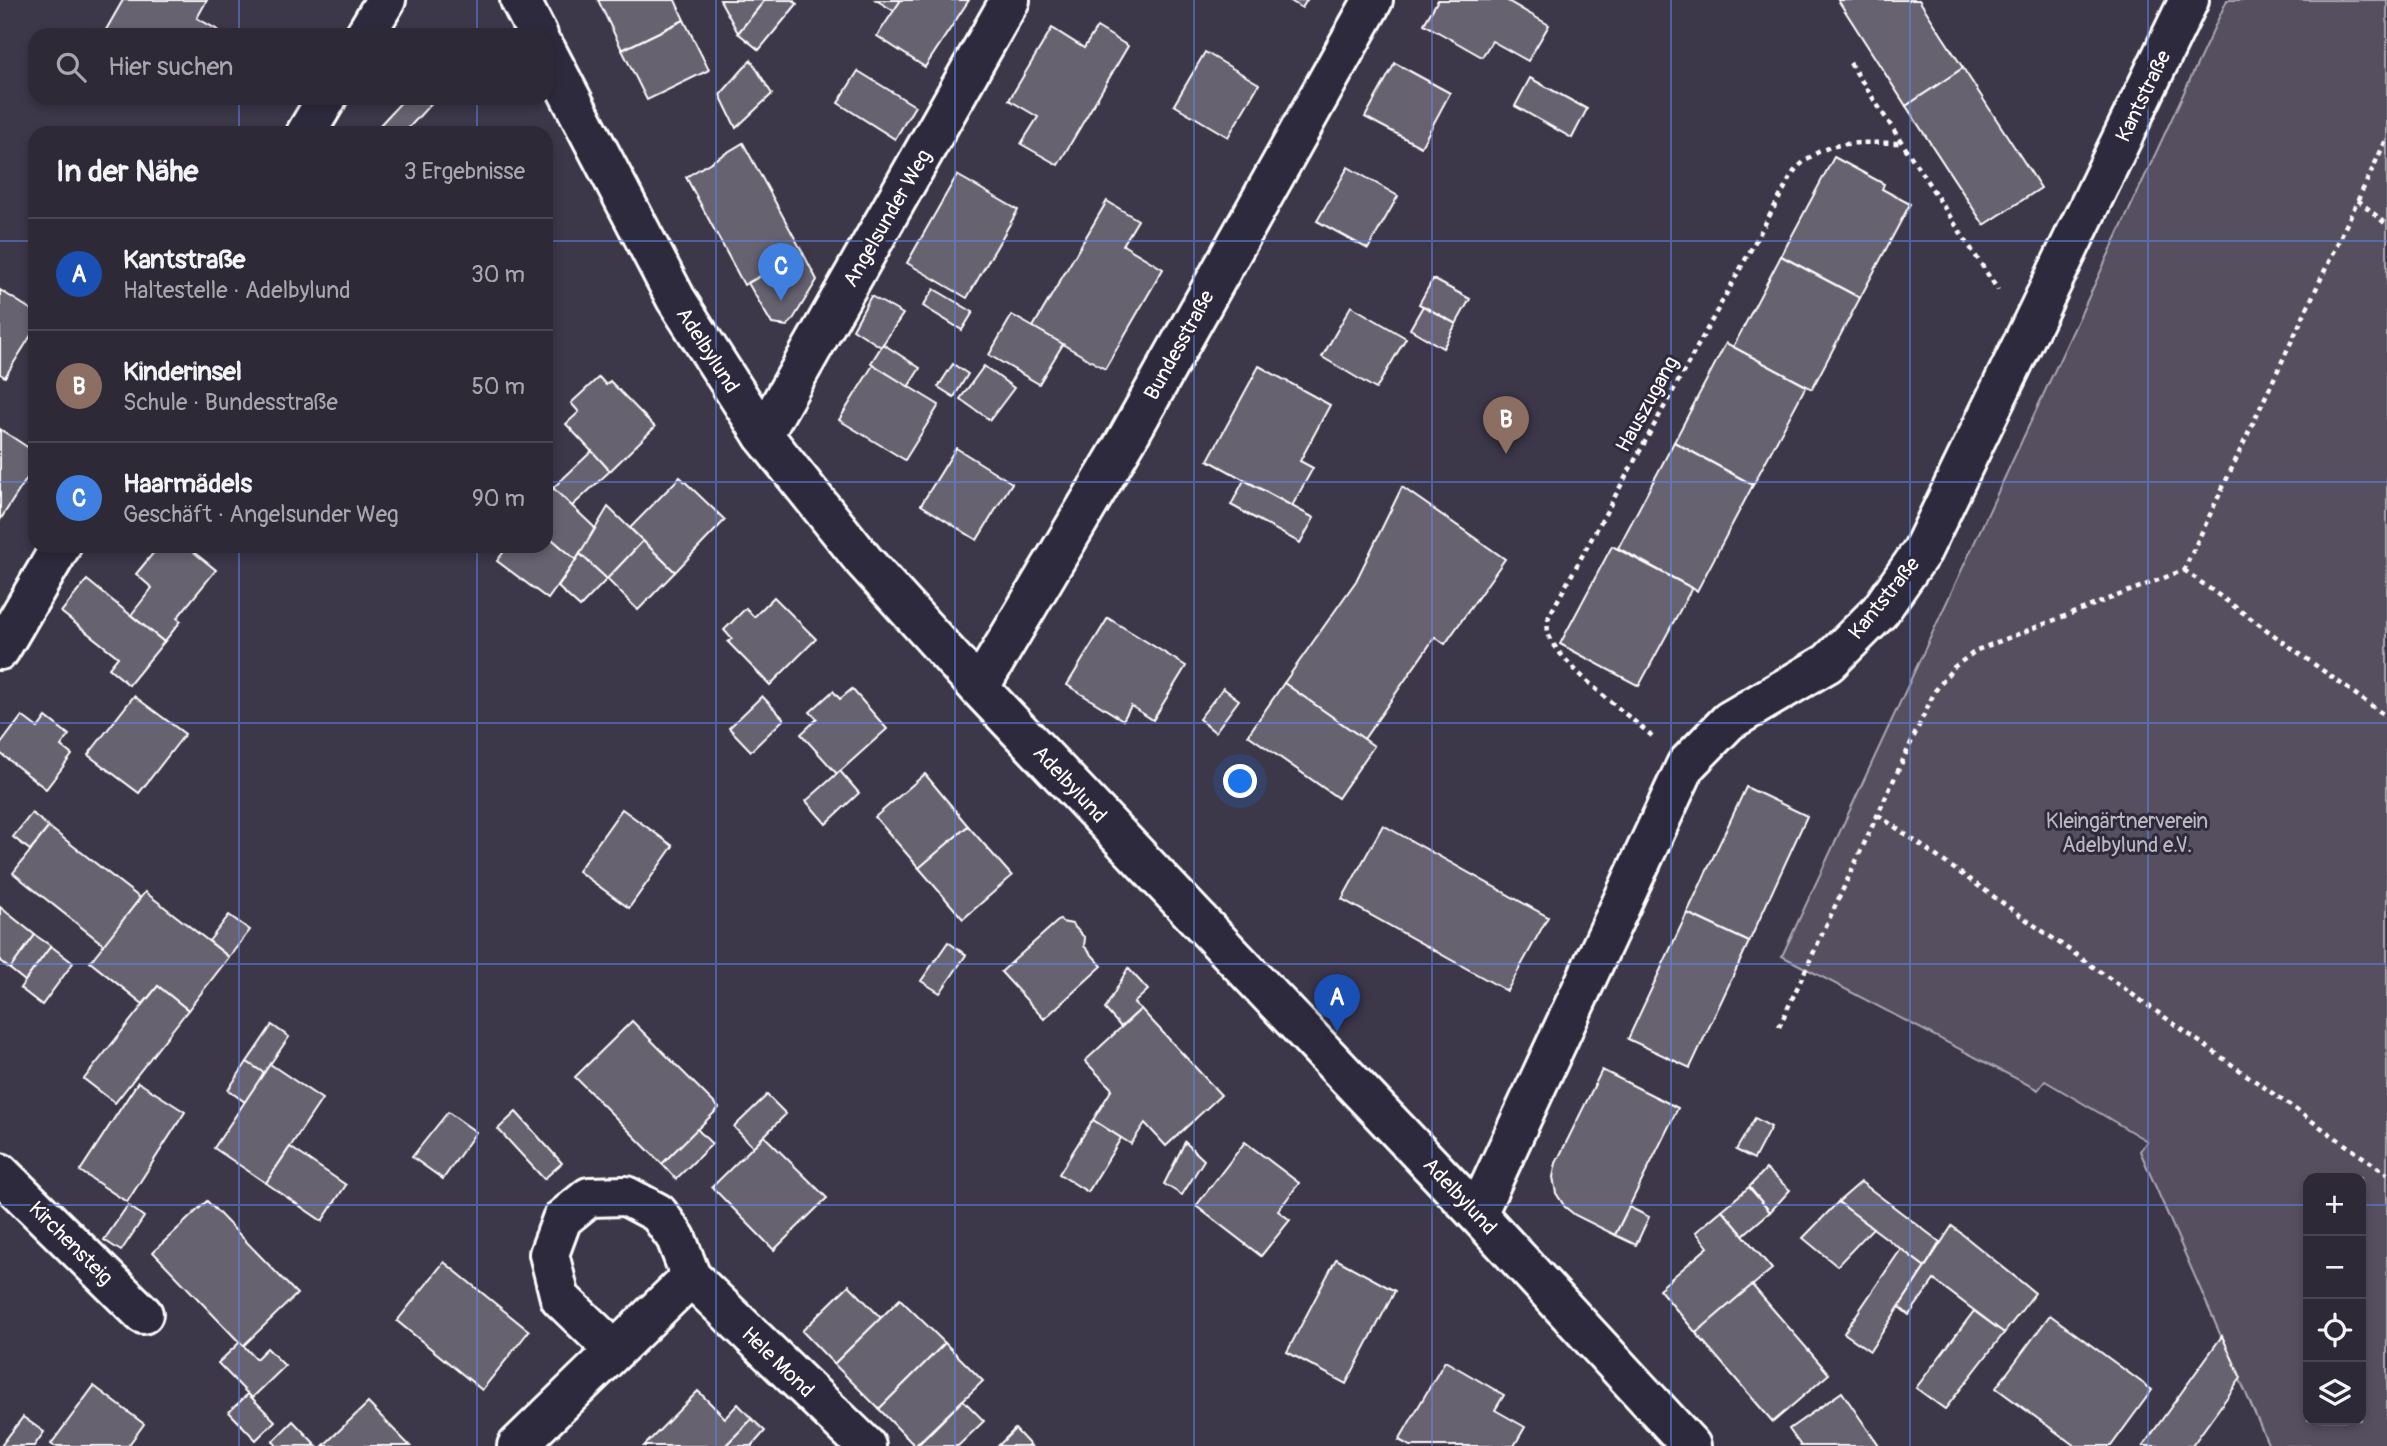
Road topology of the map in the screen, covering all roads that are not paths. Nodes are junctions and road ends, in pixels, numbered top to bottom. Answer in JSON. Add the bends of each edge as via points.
{"nodes":[{"id":1,"x":386,"y":0,"type":"edge"},
{"id":2,"x":520,"y":0,"type":"edge"},
{"id":3,"x":1010,"y":0,"type":"edge"},
{"id":4,"x":1373,"y":0,"type":"edge"},
{"id":5,"x":2189,"y":0,"type":"edge"},
{"id":6,"x":369,"y":28,"type":"edge"},
{"id":7,"x":534,"y":28,"type":"edge"},
{"id":8,"x":553,"y":63,"type":"edge"},
{"id":9,"x":323,"y":105,"type":"edge"},
{"id":10,"x":310,"y":126,"type":"edge"},
{"id":11,"x":763,"y":435,"type":"junction"},
{"id":12,"x":57,"y":553,"type":"edge"},
{"id":13,"x":0,"y":650,"type":"edge"},
{"id":14,"x":979,"y":688,"type":"junction"},
{"id":15,"x":0,"y":1173,"type":"edge"},
{"id":16,"x":1477,"y":1214,"type":"junction"},
{"id":17,"x":691,"y":1277,"type":"junction"},
{"id":18,"x":143,"y":1314,"type":"dead end"},
{"id":19,"x":614,"y":1350,"type":"junction"},
{"id":20,"x":1681,"y":1443,"type":"edge"},
{"id":21,"x":517,"y":1446,"type":"edge"},
{"id":22,"x":866,"y":1446,"type":"edge"}],
"edges":[{"from":1,"to":6,"type":"street"},
{"from":2,"to":7,"type":"street"},
{"from":3,"to":11,"type":"street","name":"Angelsunder Weg"},
{"from":4,"to":14,"type":"street","name":"Bundesstraße","via":[[1127,439]]},
{"from":5,"to":16,"type":"street","name":"Kantstraße","via":[[1922,551],[1880,611],[1828,663],[1729,721],[1686,765]]},
{"from":8,"to":11,"type":"street","name":"Adelbylund","via":[[676,299]]},
{"from":9,"to":10,"type":"street"},
{"from":11,"to":14,"type":"street","name":"Adelbylund","via":[[864,561]]},
{"from":12,"to":13,"type":"street"},
{"from":14,"to":16,"type":"street","name":"Adelbylund"},
{"from":15,"to":18,"type":"street","name":"Kirchensteig"},
{"from":16,"to":20,"type":"street","name":"Adelbylund"},
{"from":17,"to":19,"type":"street"},
{"from":17,"to":19,"type":"street","name":"Hele Mond","via":[[676,1237],[658,1213],[626,1196],[589,1196],[562,1219],[549,1254],[560,1298]]},
{"from":17,"to":22,"type":"street","name":"Hele Mond"},
{"from":19,"to":21,"type":"street"}]}
